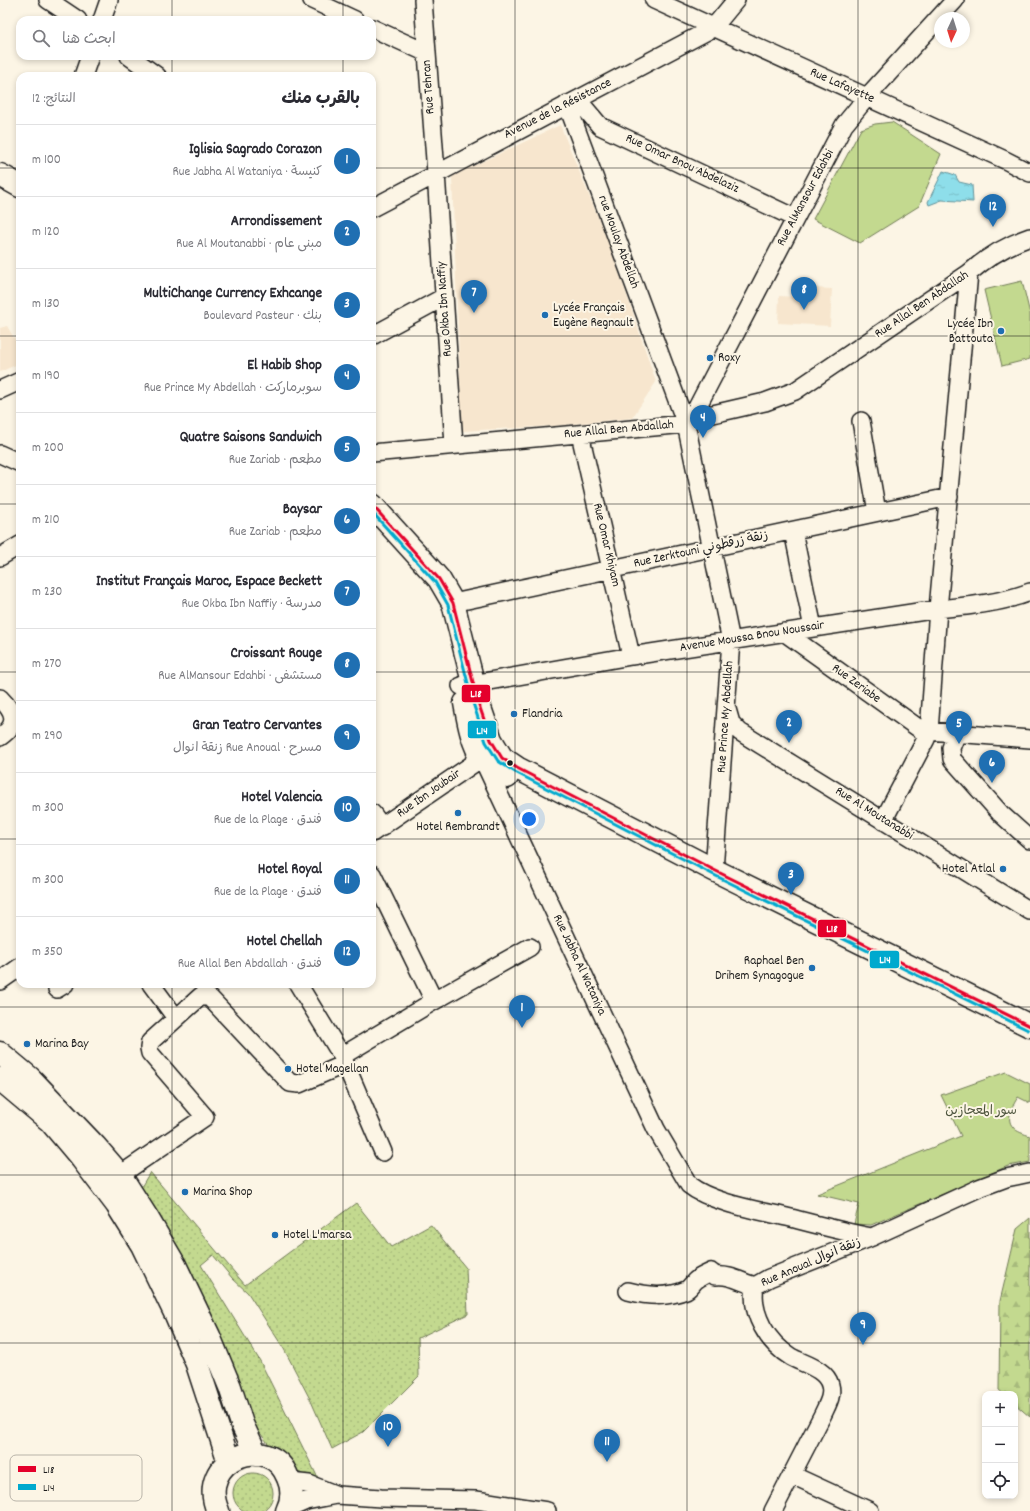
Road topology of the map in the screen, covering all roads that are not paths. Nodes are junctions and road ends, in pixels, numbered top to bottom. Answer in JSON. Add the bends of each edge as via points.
{"nodes":[{"id":1,"x":48,"y":0,"type":"edge"},
{"id":2,"x":109,"y":0,"type":"edge"},
{"id":3,"x":312,"y":0,"type":"edge"},
{"id":4,"x":423,"y":0,"type":"edge"},
{"id":5,"x":654,"y":0,"type":"edge"},
{"id":6,"x":736,"y":0,"type":"edge"},
{"id":7,"x":955,"y":0,"type":"edge"},
{"id":8,"x":72,"y":16,"type":"edge"},
{"id":9,"x":103,"y":16,"type":"edge"},
{"id":10,"x":346,"y":16,"type":"edge"},
{"id":11,"x":713,"y":28,"type":"junction"},
{"id":12,"x":376,"y":30,"type":"edge"},
{"id":13,"x":427,"y":53,"type":"junction"},
{"id":14,"x":89,"y":60,"type":"edge"},
{"id":15,"x":135,"y":60,"type":"edge"},
{"id":16,"x":84,"y":72,"type":"edge"},
{"id":17,"x":151,"y":72,"type":"edge"},
{"id":18,"x":867,"y":97,"type":"junction"},
{"id":19,"x":573,"y":102,"type":"junction"},
{"id":20,"x":1030,"y":172,"type":"edge"},
{"id":21,"x":436,"y":173,"type":"junction"},
{"id":22,"x":0,"y":176,"type":"edge"},
{"id":23,"x":16,"y":184,"type":"edge"},
{"id":24,"x":0,"y":192,"type":"edge"},
{"id":25,"x":16,"y":200,"type":"edge"},
{"id":26,"x":376,"y":206,"type":"edge"},
{"id":27,"x":795,"y":218,"type":"junction"},
{"id":28,"x":1030,"y":237,"type":"edge"},
{"id":29,"x":969,"y":273,"type":"junction"},
{"id":30,"x":444,"y":297,"type":"junction"},
{"id":31,"x":376,"y":334,"type":"edge"},
{"id":32,"x":16,"y":383,"type":"edge"},
{"id":33,"x":0,"y":390,"type":"edge"},
{"id":34,"x":688,"y":422,"type":"junction"},
{"id":35,"x":861,"y":422,"type":"dead end"},
{"id":36,"x":580,"y":434,"type":"junction"},
{"id":37,"x":454,"y":445,"type":"junction"},
{"id":38,"x":376,"y":453,"type":"edge"},
{"id":39,"x":0,"y":454,"type":"edge"},
{"id":40,"x":16,"y":461,"type":"edge"},
{"id":41,"x":949,"y":497,"type":"junction"},
{"id":42,"x":376,"y":509,"type":"edge"},
{"id":43,"x":877,"y":512,"type":"junction"},
{"id":44,"x":376,"y":530,"type":"edge"},
{"id":45,"x":793,"y":531,"type":"junction"},
{"id":46,"x":16,"y":547,"type":"edge"},
{"id":47,"x":711,"y":548,"type":"junction"},
{"id":48,"x":0,"y":557,"type":"edge"},
{"id":49,"x":611,"y":569,"type":"junction"},
{"id":50,"x":1030,"y":592,"type":"edge"},
{"id":51,"x":453,"y":603,"type":"junction"},
{"id":52,"x":938,"y":609,"type":"junction"},
{"id":53,"x":813,"y":628,"type":"junction"},
{"id":54,"x":784,"y":632,"type":"junction"},
{"id":55,"x":731,"y":641,"type":"junction"},
{"id":56,"x":631,"y":656,"type":"junction"},
{"id":57,"x":471,"y":691,"type":"junction"},
{"id":58,"x":0,"y":698,"type":"edge"},
{"id":59,"x":726,"y":709,"type":"junction"},
{"id":60,"x":928,"y":733,"type":"junction"},
{"id":61,"x":957,"y":733,"type":"junction"},
{"id":62,"x":0,"y":737,"type":"edge"},
{"id":63,"x":1030,"y":739,"type":"edge"},
{"id":64,"x":478,"y":749,"type":"junction"},
{"id":65,"x":883,"y":820,"type":"junction"},
{"id":66,"x":377,"y":830,"type":"edge"},
{"id":67,"x":1030,"y":840,"type":"edge"},
{"id":68,"x":714,"y":870,"type":"junction"},
{"id":69,"x":376,"y":882,"type":"edge"},
{"id":70,"x":1030,"y":911,"type":"edge"},
{"id":71,"x":530,"y":947,"type":"dead end"},
{"id":72,"x":16,"y":970,"type":"edge"},
{"id":73,"x":0,"y":981,"type":"edge"},
{"id":74,"x":154,"y":988,"type":"edge"},
{"id":75,"x":300,"y":988,"type":"edge"},
{"id":76,"x":434,"y":1001,"type":"junction"},
{"id":77,"x":176,"y":1018,"type":"junction"},
{"id":78,"x":1030,"y":1026,"type":"edge"},
{"id":79,"x":1030,"y":1038,"type":"edge"},
{"id":80,"x":0,"y":1053,"type":"edge"},
{"id":81,"x":343,"y":1060,"type":"junction"},
{"id":82,"x":0,"y":1079,"type":"edge"},
{"id":83,"x":383,"y":1152,"type":"dead end"},
{"id":84,"x":1030,"y":1173,"type":"edge"},
{"id":85,"x":120,"y":1175,"type":"junction"},
{"id":86,"x":872,"y":1237,"type":"junction"},
{"id":87,"x":755,"y":1286,"type":"junction"},
{"id":88,"x":628,"y":1291,"type":"dead end"},
{"id":89,"x":256,"y":1454,"type":"junction"},
{"id":90,"x":229,"y":1462,"type":"junction"},
{"id":91,"x":792,"y":1474,"type":"junction"},
{"id":92,"x":290,"y":1482,"type":"junction"},
{"id":93,"x":337,"y":1495,"type":"junction"},
{"id":94,"x":287,"y":1510,"type":"edge"},
{"id":95,"x":218,"y":1511,"type":"edge"},
{"id":96,"x":547,"y":1511,"type":"edge"},
{"id":97,"x":773,"y":1511,"type":"edge"},
{"id":98,"x":870,"y":1511,"type":"edge"}],
"edges":[{"from":1,"to":8,"type":"street"},
{"from":2,"to":9,"type":"street"},
{"from":3,"to":10,"type":"street"},
{"from":4,"to":13,"type":"street","name":"Rue Tehran"},
{"from":5,"to":11,"type":"street","name":"Rue Lafayette"},
{"from":6,"to":11,"type":"street","name":"Avenue de la Résistance"},
{"from":7,"to":18,"type":"street","name":"Rue AlMansour Edahbi"},
{"from":11,"to":18,"type":"street","name":"Rue Lafayette"},
{"from":11,"to":19,"type":"street","name":"Avenue de la Résistance"},
{"from":12,"to":13,"type":"street"},
{"from":13,"to":21,"type":"street","name":"Rue Tehran"},
{"from":14,"to":16,"type":"street"},
{"from":15,"to":17,"type":"street"},
{"from":18,"to":20,"type":"street","name":"Rue Lafayette"},
{"from":18,"to":27,"type":"street","name":"Rue AlMansour Edahbi","via":[[844,125]]},
{"from":19,"to":21,"type":"street","name":"Avenue de la Résistance"},
{"from":19,"to":27,"type":"street","name":"Rue Omar Bnou Abdelaziz","via":[[600,126]]},
{"from":19,"to":34,"type":"street","name":"rue Moulay Abdellah"},
{"from":21,"to":26,"type":"street","name":"Avenue de la Résistance"},
{"from":21,"to":30,"type":"street","name":"Rue Okba Ibn Naffiy"},
{"from":22,"to":23,"type":"main road"},
{"from":24,"to":25,"type":"main road"},
{"from":27,"to":34,"type":"street","name":"Rue AlMansour Edahbi"},
{"from":28,"to":29,"type":"street","name":"Rue Allal Ben Abdallah","via":[[1002,249]]},
{"from":29,"to":34,"type":"street","name":"Rue Allal Ben Abdallah","via":[[795,392]]},
{"from":29,"to":41,"type":"street"},
{"from":30,"to":31,"type":"street"},
{"from":30,"to":37,"type":"street","name":"Rue Okba Ibn Naffiy"},
{"from":32,"to":33,"type":"street"},
{"from":34,"to":36,"type":"street","name":"Rue Allal Ben Abdallah"},
{"from":34,"to":47,"type":"street","name":"Rue Prince My Abdellah"},
{"from":35,"to":43,"type":"street"},
{"from":36,"to":37,"type":"street","name":"Rue Allal Ben Abdallah"},
{"from":36,"to":49,"type":"street","name":"Rue Omar Khiyam"},
{"from":37,"to":38,"type":"street","name":"Rue Allal Ben Abdallah"},
{"from":39,"to":40,"type":"street"},
{"from":41,"to":43,"type":"street","name":"Rue Zerktouni زنقة زرقطوني"},
{"from":41,"to":52,"type":"street"},
{"from":42,"to":51,"type":"main road","via":[[439,580]]},
{"from":43,"to":45,"type":"street","name":"Rue Zerktouni زنقة زرقطوني"},
{"from":44,"to":57,"type":"main road","via":[[431,594],[440,610]]},
{"from":45,"to":47,"type":"street","name":"Rue Zerktouni زنقة زرقطوني"},
{"from":45,"to":53,"type":"street"},
{"from":46,"to":48,"type":"street"},
{"from":47,"to":49,"type":"street","name":"Rue Zerktouni زنقة زرقطوني"},
{"from":47,"to":55,"type":"street","name":"Rue Prince My Abdellah"},
{"from":49,"to":51,"type":"street","name":"Rue Zerktouni زنقة زرقطوني"},
{"from":49,"to":56,"type":"street","name":"Rue Omar Khiyam"},
{"from":50,"to":52,"type":"street","name":"Avenue Moussa Bnou Noussair","via":[[970,606]]},
{"from":51,"to":57,"type":"main road"},
{"from":52,"to":53,"type":"street","name":"Avenue Moussa Bnou Noussair"},
{"from":52,"to":60,"type":"street"},
{"from":53,"to":54,"type":"street","name":"Avenue Moussa Bnou Noussair"},
{"from":54,"to":55,"type":"street","name":"Avenue Moussa Bnou Noussair"},
{"from":54,"to":60,"type":"street","name":"Rue Zeriabe"},
{"from":55,"to":56,"type":"street","name":"Avenue Moussa Bnou Noussair"},
{"from":55,"to":59,"type":"street","name":"Rue Prince My Abdellah"},
{"from":56,"to":57,"type":"street","name":"Avenue Moussa Bnou Noussair"},
{"from":57,"to":64,"type":"main road","via":[[468,719]]},
{"from":57,"to":68,"type":"main road","via":[[491,740],[502,758],[510,764]]},
{"from":58,"to":62,"type":"street","via":[[9,708],[13,720],[10,730]]},
{"from":59,"to":65,"type":"street","name":"Rue Al Moutanabbi","via":[[731,723],[740,732]]},
{"from":59,"to":68,"type":"street","name":"Rue Prince My Abdellah"},
{"from":60,"to":61,"type":"street"},
{"from":60,"to":65,"type":"street"},
{"from":61,"to":63,"type":"street"},
{"from":61,"to":67,"type":"street","via":[[951,748],[952,758],[1002,814]]},
{"from":64,"to":66,"type":"street","name":"Rue Ibn Joubair","via":[[472,764]]},
{"from":64,"to":79,"type":"main road","via":[[490,765],[513,780],[717,885]]},
{"from":64,"to":86,"type":"street","name":"Rue Jabha Al Wataniya","via":[[656,1129],[684,1179],[695,1190],[711,1198]]},
{"from":65,"to":70,"type":"street","name":"Rue Al Moutanabbi"},
{"from":68,"to":78,"type":"main road"},
{"from":69,"to":76,"type":"street"},
{"from":71,"to":76,"type":"street"},
{"from":72,"to":73,"type":"street"},
{"from":74,"to":77,"type":"street"},
{"from":75,"to":81,"type":"street"},
{"from":76,"to":81,"type":"street"},
{"from":77,"to":81,"type":"street","via":[[201,996],[208,997],[286,1080],[294,1085]]},
{"from":77,"to":85,"type":"street","via":[[150,1042],[150,1053],[205,1117]]},
{"from":80,"to":85,"type":"main road","via":[[58,1106]]},
{"from":81,"to":83,"type":"street"},
{"from":82,"to":90,"type":"main road","via":[[50,1121],[117,1205],[142,1245],[198,1364]]},
{"from":84,"to":86,"type":"street","name":"Rue Anoual زنقة انوال","via":[[979,1188]]},
{"from":85,"to":89,"type":"main road","via":[[175,1265],[209,1336]]},
{"from":86,"to":87,"type":"street","name":"Rue Anoual زنقة انوال"},
{"from":87,"to":88,"type":"street","via":[[730,1276],[715,1276],[711,1272],[694,1281],[687,1290],[662,1296]]},
{"from":87,"to":91,"type":"street","name":"Rue Anoual زنقة انوال","via":[[757,1312],[761,1324],[776,1345],[825,1376],[830,1383],[831,1398]]},
{"from":89,"to":90,"type":"main road","via":[[242,1455]]},
{"from":89,"to":92,"type":"main road","via":[[271,1458]]},
{"from":90,"to":95,"type":"main road","via":[[219,1472],[214,1485],[214,1499]]},
{"from":91,"to":97,"type":"street","name":"Rue Anoual زنقة انوال"},
{"from":91,"to":98,"type":"street"},
{"from":92,"to":93,"type":"street","via":[[309,1484]]},
{"from":92,"to":94,"type":"main road","via":[[291,1496]]},
{"from":93,"to":94,"type":"street","via":[[306,1501]]},
{"from":93,"to":96,"type":"street","via":[[476,1500]]}]}
